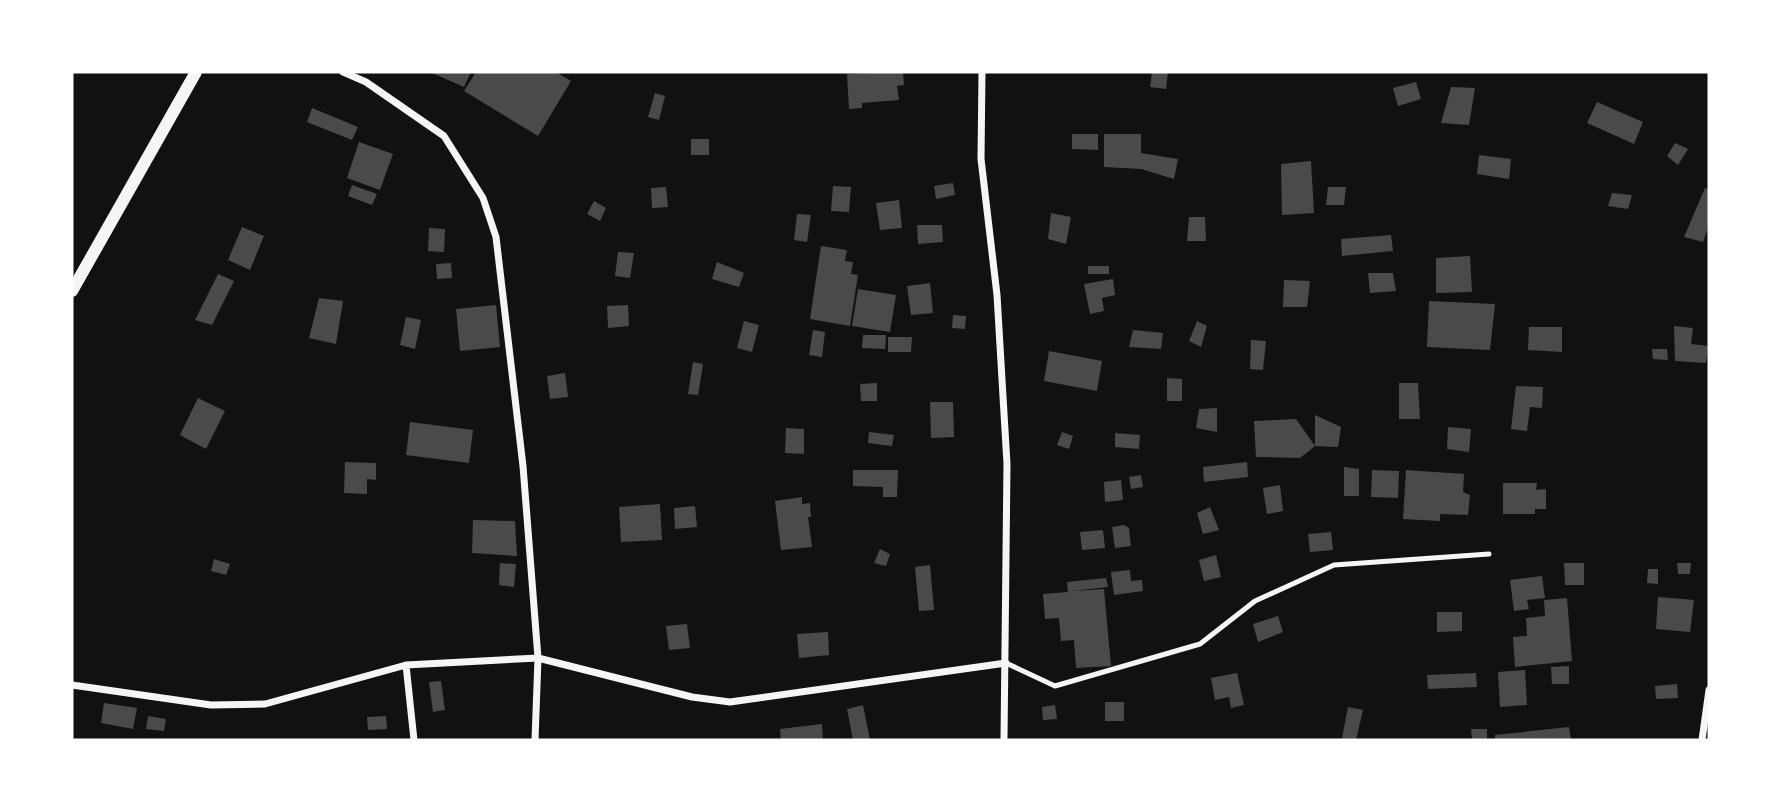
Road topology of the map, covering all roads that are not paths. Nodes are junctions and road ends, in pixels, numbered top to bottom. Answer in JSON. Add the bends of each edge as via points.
{"nodes":[{"id":1,"x":196,"y":72,"type":"edge"},
{"id":2,"x":343,"y":72,"type":"edge"},
{"id":3,"x":982,"y":72,"type":"edge"},
{"id":4,"x":72,"y":291,"type":"edge"},
{"id":5,"x":1489,"y":554,"type":"dead end"},
{"id":6,"x":538,"y":658,"type":"junction"},
{"id":7,"x":1006,"y":663,"type":"junction"},
{"id":8,"x":406,"y":665,"type":"junction"},
{"id":9,"x":72,"y":685,"type":"edge"},
{"id":10,"x":1709,"y":690,"type":"edge"},
{"id":11,"x":414,"y":740,"type":"edge"},
{"id":12,"x":535,"y":740,"type":"edge"},
{"id":13,"x":1004,"y":740,"type":"edge"},
{"id":14,"x":1702,"y":740,"type":"edge"}],
"edges":[{"from":1,"to":4,"type":"street"},
{"from":2,"to":6,"type":"street","via":[[366,82],[444,136],[483,198],[496,237],[523,466]]},
{"from":3,"to":7,"type":"street","via":[[981,159],[997,295],[1007,464]]},
{"from":5,"to":7,"type":"lane","via":[[1334,565],[1255,601],[1200,644],[1055,686]]},
{"from":6,"to":7,"type":"street","via":[[692,697],[730,702]]},
{"from":6,"to":8,"type":"street"},
{"from":6,"to":12,"type":"street"},
{"from":7,"to":13,"type":"street"},
{"from":8,"to":9,"type":"street","via":[[265,704],[211,705]]},
{"from":8,"to":11,"type":"street"},
{"from":10,"to":14,"type":"street"}]}
